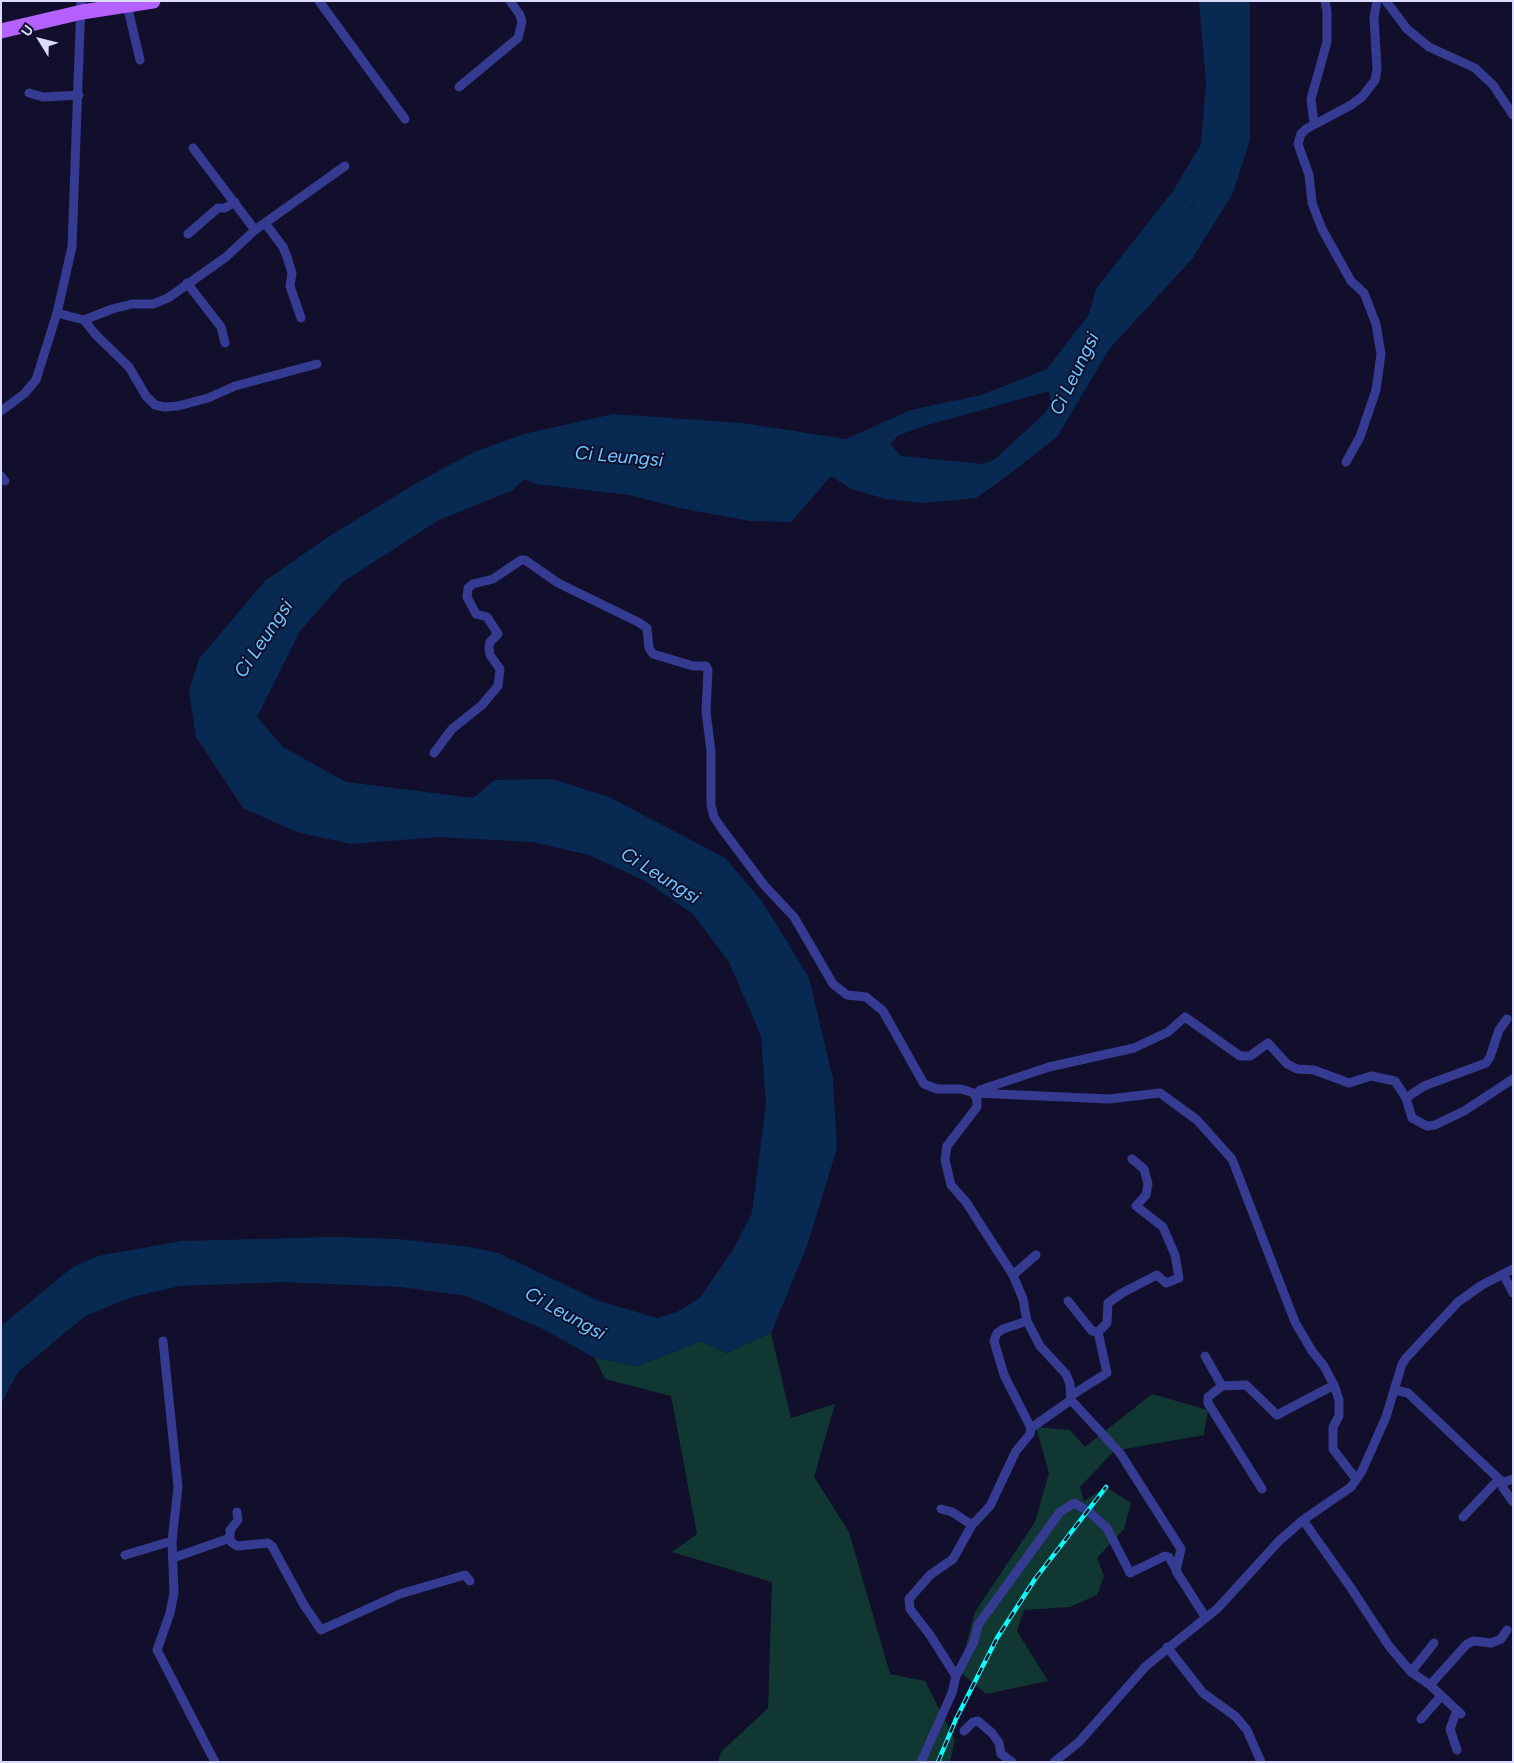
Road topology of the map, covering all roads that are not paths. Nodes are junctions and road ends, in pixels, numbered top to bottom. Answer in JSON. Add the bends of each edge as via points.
{"nodes":[{"id":1,"x":153,"y":1,"type":"edge"},
{"id":2,"x":319,"y":1,"type":"edge"},
{"id":3,"x":510,"y":1,"type":"edge"},
{"id":4,"x":1325,"y":1,"type":"edge"},
{"id":5,"x":1378,"y":1,"type":"edge"},
{"id":6,"x":1386,"y":1,"type":"edge"},
{"id":7,"x":127,"y":5,"type":"junction"},
{"id":8,"x":82,"y":7,"type":"edge"},
{"id":9,"x":1,"y":31,"type":"edge"},
{"id":10,"x":140,"y":60,"type":"dead end"},
{"id":11,"x":459,"y":86,"type":"dead end"},
{"id":12,"x":29,"y":93,"type":"dead end"},
{"id":13,"x":79,"y":95,"type":"junction"},
{"id":14,"x":1513,"y":115,"type":"edge"},
{"id":15,"x":405,"y":119,"type":"dead end"},
{"id":16,"x":1314,"y":123,"type":"junction"},
{"id":17,"x":193,"y":148,"type":"dead end"},
{"id":18,"x":345,"y":166,"type":"dead end"},
{"id":19,"x":234,"y":202,"type":"junction"},
{"id":20,"x":265,"y":223,"type":"junction"},
{"id":21,"x":255,"y":230,"type":"junction"},
{"id":22,"x":188,"y":234,"type":"dead end"},
{"id":23,"x":187,"y":283,"type":"junction"},
{"id":24,"x":57,"y":313,"type":"junction"},
{"id":25,"x":301,"y":318,"type":"dead end"},
{"id":26,"x":84,"y":320,"type":"junction"},
{"id":27,"x":225,"y":343,"type":"dead end"},
{"id":28,"x":317,"y":364,"type":"dead end"},
{"id":29,"x":1,"y":411,"type":"edge"},
{"id":30,"x":1346,"y":462,"type":"dead end"},
{"id":31,"x":434,"y":753,"type":"dead end"},
{"id":32,"x":1507,"y":1019,"type":"dead end"},
{"id":33,"x":1513,"y":1079,"type":"edge"},
{"id":34,"x":974,"y":1093,"type":"junction"},
{"id":35,"x":1406,"y":1098,"type":"junction"},
{"id":36,"x":1132,"y":1159,"type":"dead end"},
{"id":37,"x":1036,"y":1255,"type":"dead end"},
{"id":38,"x":1513,"y":1269,"type":"edge"},
{"id":39,"x":1503,"y":1274,"type":"junction"},
{"id":40,"x":1013,"y":1275,"type":"junction"},
{"id":41,"x":1513,"y":1293,"type":"edge"},
{"id":42,"x":1068,"y":1301,"type":"dead end"},
{"id":43,"x":1027,"y":1321,"type":"junction"},
{"id":44,"x":1098,"y":1332,"type":"junction"},
{"id":45,"x":163,"y":1341,"type":"dead end"},
{"id":46,"x":1205,"y":1356,"type":"dead end"},
{"id":47,"x":1334,"y":1385,"type":"junction"},
{"id":48,"x":1222,"y":1386,"type":"junction"},
{"id":49,"x":1396,"y":1390,"type":"junction"},
{"id":50,"x":1071,"y":1397,"type":"junction"},
{"id":51,"x":1031,"y":1428,"type":"junction"},
{"id":52,"x":1356,"y":1479,"type":"junction"},
{"id":53,"x":1513,"y":1479,"type":"edge"},
{"id":54,"x":1500,"y":1480,"type":"junction"},
{"id":55,"x":1262,"y":1489,"type":"dead end"},
{"id":56,"x":1513,"y":1502,"type":"edge"},
{"id":57,"x":941,"y":1508,"type":"dead end"},
{"id":58,"x":237,"y":1512,"type":"dead end"},
{"id":59,"x":1463,"y":1517,"type":"dead end"},
{"id":60,"x":1303,"y":1520,"type":"junction"},
{"id":61,"x":972,"y":1525,"type":"junction"},
{"id":62,"x":230,"y":1538,"type":"junction"},
{"id":63,"x":172,"y":1541,"type":"junction"},
{"id":64,"x":125,"y":1555,"type":"dead end"},
{"id":65,"x":173,"y":1558,"type":"junction"},
{"id":66,"x":1176,"y":1569,"type":"junction"},
{"id":67,"x":470,"y":1581,"type":"dead end"},
{"id":68,"x":1206,"y":1618,"type":"junction"},
{"id":69,"x":1507,"y":1630,"type":"dead end"},
{"id":70,"x":1434,"y":1643,"type":"dead end"},
{"id":71,"x":1167,"y":1647,"type":"junction"},
{"id":72,"x":1411,"y":1672,"type":"junction"},
{"id":73,"x":956,"y":1676,"type":"junction"},
{"id":74,"x":1430,"y":1685,"type":"junction"},
{"id":75,"x":1441,"y":1696,"type":"junction"},
{"id":76,"x":1421,"y":1719,"type":"dead end"},
{"id":77,"x":964,"y":1731,"type":"dead end"},
{"id":78,"x":1458,"y":1750,"type":"dead end"},
{"id":79,"x":215,"y":1762,"type":"edge"},
{"id":80,"x":921,"y":1762,"type":"edge"},
{"id":81,"x":1012,"y":1762,"type":"edge"},
{"id":82,"x":1054,"y":1762,"type":"edge"},
{"id":83,"x":1261,"y":1762,"type":"edge"}],
"edges":[{"from":1,"to":7,"type":"main road"},
{"from":2,"to":15,"type":"street"},
{"from":3,"to":11,"type":"street","via":[[522,22],[518,38]]},
{"from":4,"to":16,"type":"street","via":[[1327,42],[1311,98]]},
{"from":5,"to":16,"type":"street","via":[[1374,17],[1375,80],[1367,92],[1350,105]]},
{"from":6,"to":14,"type":"street","via":[[1407,29],[1429,47],[1476,68],[1493,85]]},
{"from":7,"to":8,"type":"main road"},
{"from":7,"to":10,"type":"street"},
{"from":8,"to":9,"type":"main road"},
{"from":8,"to":13,"type":"street"},
{"from":12,"to":13,"type":"street","via":[[43,97]]},
{"from":13,"to":24,"type":"street","via":[[72,247]]},
{"from":16,"to":30,"type":"street","via":[[1301,134],[1298,144],[1309,175],[1312,203],[1322,229],[1351,281],[1364,293],[1376,324],[1381,354],[1376,390],[1360,437]]},
{"from":17,"to":19,"type":"street"},
{"from":18,"to":20,"type":"street"},
{"from":19,"to":21,"type":"street"},
{"from":19,"to":22,"type":"street","via":[[218,208]]},
{"from":20,"to":21,"type":"street"},
{"from":20,"to":25,"type":"street","via":[[283,247],[292,273],[290,286]]},
{"from":21,"to":23,"type":"street","via":[[226,257]]},
{"from":23,"to":26,"type":"street","via":[[178,292],[154,304],[132,304]]},
{"from":23,"to":27,"type":"street","via":[[221,327]]},
{"from":24,"to":26,"type":"street"},
{"from":24,"to":29,"type":"street","via":[[36,380],[24,394]]},
{"from":26,"to":28,"type":"street","via":[[129,367],[146,396],[155,405],[165,407],[208,398],[235,386]]},
{"from":31,"to":34,"type":"street","via":[[456,725],[482,705],[498,686],[500,669],[490,655],[489,647],[498,634],[486,616],[476,614],[467,597],[468,588],[473,584],[493,580],[525,560],[558,583],[638,622],[647,628],[649,648],[653,654],[693,666],[706,666],[708,670],[706,712],[711,751],[711,805],[722,829],[764,885],[794,917],[833,984],[847,994],[866,997],[883,1011],[924,1084]]},
{"from":32,"to":35,"type":"street","via":[[1498,1030],[1486,1063],[1424,1086]]},
{"from":33,"to":35,"type":"street","via":[[1464,1111],[1435,1125],[1423,1124],[1412,1118]]},
{"from":34,"to":35,"type":"street","via":[[1049,1067],[1134,1048],[1168,1032],[1185,1017],[1240,1056],[1250,1056],[1271,1044],[1287,1064],[1297,1069],[1314,1070],[1349,1083],[1379,1076],[1395,1081]]},
{"from":34,"to":40,"type":"street","via":[[978,1107],[947,1146],[948,1179]]},
{"from":34,"to":47,"type":"street","via":[[1109,1099],[1160,1093],[1197,1120],[1232,1159],[1295,1322]]},
{"from":36,"to":44,"type":"street","via":[[1144,1169],[1148,1184],[1146,1195],[1136,1206],[1163,1227],[1175,1255],[1179,1278],[1166,1283],[1157,1275],[1111,1300],[1107,1306],[1107,1324]]},
{"from":37,"to":40,"type":"street"},
{"from":38,"to":39,"type":"street"},
{"from":39,"to":41,"type":"street"},
{"from":39,"to":49,"type":"street","via":[[1470,1292],[1446,1314],[1402,1364]]},
{"from":40,"to":43,"type":"street","via":[[1023,1299]]},
{"from":42,"to":44,"type":"street","via":[[1092,1332]]},
{"from":43,"to":50,"type":"street","via":[[1045,1353],[1066,1374]]},
{"from":43,"to":51,"type":"street","via":[[997,1333],[994,1341],[1004,1375]]},
{"from":44,"to":50,"type":"street","via":[[1107,1373]]},
{"from":45,"to":63,"type":"street","via":[[178,1487]]},
{"from":46,"to":48,"type":"street"},
{"from":47,"to":48,"type":"street","via":[[1280,1415],[1246,1385]]},
{"from":47,"to":52,"type":"street","via":[[1339,1400],[1339,1416],[1333,1427],[1333,1449]]},
{"from":48,"to":55,"type":"street","via":[[1208,1397],[1208,1403]]},
{"from":49,"to":52,"type":"street"},
{"from":49,"to":54,"type":"street","via":[[1408,1393]]},
{"from":50,"to":51,"type":"street"},
{"from":50,"to":66,"type":"street","via":[[1120,1453],[1181,1548]]},
{"from":51,"to":61,"type":"street","via":[[1016,1451],[990,1506]]},
{"from":52,"to":60,"type":"street","via":[[1341,1495]]},
{"from":53,"to":54,"type":"street","via":[[1508,1482]]},
{"from":54,"to":56,"type":"street"},
{"from":54,"to":59,"type":"street"},
{"from":57,"to":61,"type":"street"},
{"from":58,"to":62,"type":"street","via":[[238,1520],[230,1530]]},
{"from":60,"to":68,"type":"street","via":[[1261,1558],[1230,1597]]},
{"from":60,"to":72,"type":"street","via":[[1361,1602],[1376,1630]]},
{"from":61,"to":73,"type":"street","via":[[953,1559],[930,1575],[908,1604]]},
{"from":62,"to":65,"type":"street"},
{"from":62,"to":67,"type":"street","via":[[237,1546],[268,1543],[272,1546],[321,1630],[400,1594],[465,1575]]},
{"from":63,"to":64,"type":"street"},
{"from":63,"to":65,"type":"street"},
{"from":65,"to":79,"type":"street","via":[[173,1600],[157,1650]]},
{"from":66,"to":68,"type":"street"},
{"from":66,"to":73,"type":"street","via":[[1165,1556],[1130,1573],[1107,1528],[1074,1503],[1060,1512],[978,1626],[974,1642]]},
{"from":68,"to":71,"type":"street"},
{"from":69,"to":74,"type":"street","via":[[1492,1643],[1474,1641],[1467,1644]]},
{"from":70,"to":72,"type":"street"},
{"from":71,"to":82,"type":"street","via":[[1079,1742]]},
{"from":71,"to":83,"type":"street","via":[[1203,1693],[1235,1716],[1247,1730]]},
{"from":72,"to":74,"type":"street"},
{"from":73,"to":80,"type":"street","via":[[952,1693]]},
{"from":74,"to":75,"type":"street"},
{"from":75,"to":76,"type":"street"},
{"from":75,"to":78,"type":"street","via":[[1459,1712],[1450,1729]]},
{"from":77,"to":81,"type":"street","via":[[972,1722],[978,1721],[992,1732],[999,1743],[1000,1754]]}]}
